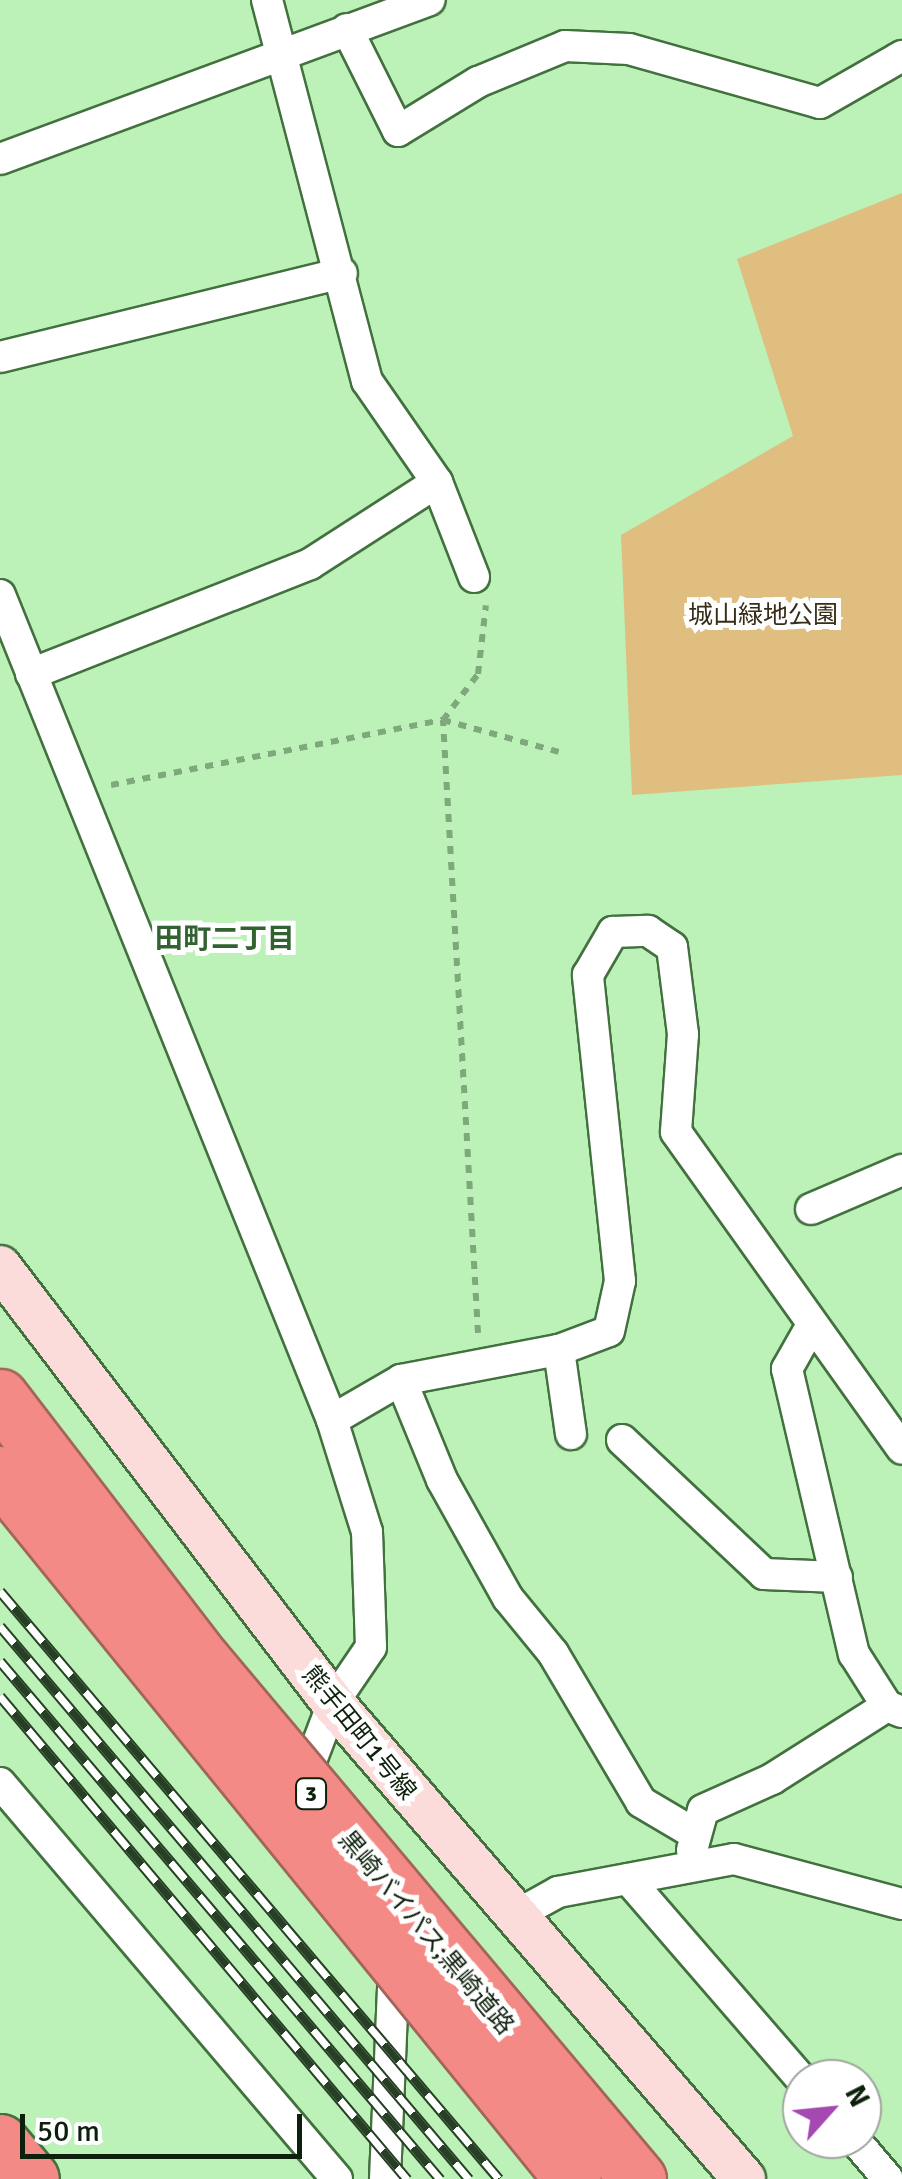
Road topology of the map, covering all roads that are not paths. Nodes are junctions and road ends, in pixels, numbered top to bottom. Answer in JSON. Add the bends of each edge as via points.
{"nodes":[{"id":1,"x":267,"y":0,"type":"edge"},
{"id":2,"x":430,"y":0,"type":"edge"},
{"id":3,"x":348,"y":29,"type":"junction"},
{"id":4,"x":280,"y":49,"type":"junction"},
{"id":5,"x":902,"y":56,"type":"edge"},
{"id":6,"x":0,"y":159,"type":"edge"},
{"id":7,"x":342,"y":273,"type":"junction"},
{"id":8,"x":0,"y":357,"type":"edge"},
{"id":9,"x":437,"y":482,"type":"junction"},
{"id":10,"x":474,"y":577,"type":"road end"},
{"id":11,"x":0,"y":595,"type":"edge"},
{"id":12,"x":31,"y":674,"type":"junction"},
{"id":13,"x":902,"y":1170,"type":"edge"},
{"id":14,"x":811,"y":1209,"type":"dead end"},
{"id":15,"x":0,"y":1267,"type":"edge"},
{"id":16,"x":809,"y":1330,"type":"junction"},
{"id":17,"x":559,"y":1350,"type":"junction"},
{"id":18,"x":402,"y":1380,"type":"junction"},
{"id":19,"x":0,"y":1397,"type":"edge"},
{"id":20,"x":332,"y":1420,"type":"junction"},
{"id":21,"x":571,"y":1434,"type":"dead end"},
{"id":22,"x":622,"y":1440,"type":"dead end"},
{"id":23,"x":902,"y":1449,"type":"edge"},
{"id":24,"x":0,"y":1474,"type":"edge"},
{"id":25,"x":836,"y":1577,"type":"junction"},
{"id":26,"x":333,"y":1703,"type":"junction"},
{"id":27,"x":894,"y":1709,"type":"edge"},
{"id":28,"x":0,"y":1783,"type":"edge"},
{"id":29,"x":690,"y":1831,"type":"junction"},
{"id":30,"x":694,"y":1867,"type":"junction"},
{"id":31,"x":628,"y":1880,"type":"junction"},
{"id":32,"x":902,"y":1904,"type":"edge"},
{"id":33,"x":511,"y":1918,"type":"junction"},
{"id":34,"x":784,"y":2059,"type":"edge"},
{"id":35,"x":0,"y":2142,"type":"edge"},
{"id":36,"x":871,"y":2159,"type":"edge"},
{"id":37,"x":31,"y":2179,"type":"edge"},
{"id":38,"x":337,"y":2179,"type":"edge"},
{"id":39,"x":385,"y":2179,"type":"edge"},
{"id":40,"x":573,"y":2179,"type":"edge"},
{"id":41,"x":638,"y":2179,"type":"edge"},
{"id":42,"x":744,"y":2179,"type":"edge"},
{"id":43,"x":888,"y":2179,"type":"edge"}],
"edges":[{"from":1,"to":4,"type":"street"},
{"from":2,"to":3,"type":"street"},
{"from":3,"to":4,"type":"street"},
{"from":3,"to":5,"type":"street","via":[[398,131],[478,82],[565,46],[629,49],[820,103]]},
{"from":4,"to":6,"type":"street"},
{"from":4,"to":7,"type":"street"},
{"from":7,"to":8,"type":"street"},
{"from":7,"to":9,"type":"street","via":[[367,381]]},
{"from":9,"to":10,"type":"street"},
{"from":9,"to":12,"type":"street","via":[[310,564]]},
{"from":11,"to":12,"type":"street"},
{"from":12,"to":20,"type":"street"},
{"from":13,"to":14,"type":"street"},
{"from":15,"to":26,"type":"street","name":"熊手田町1号線"},
{"from":16,"to":17,"type":"street","via":[[776,1260],[676,1132],[683,1034],[672,946],[648,931],[613,932],[588,975],[620,1281],[609,1331]]},
{"from":16,"to":23,"type":"street"},
{"from":16,"to":25,"type":"street","via":[[788,1369]]},
{"from":17,"to":18,"type":"street","via":[[480,1358]]},
{"from":17,"to":21,"type":"street"},
{"from":18,"to":20,"type":"street"},
{"from":18,"to":29,"type":"street","via":[[442,1480],[508,1598],[554,1654],[641,1802]]},
{"from":19,"to":41,"type":"highway","name":"黒崎バイパス;黒崎道路","number":"3","bridge":true,"via":[[202,1660]]},
{"from":20,"to":26,"type":"street","via":[[366,1532],[371,1647]]},
{"from":22,"to":25,"type":"street","via":[[764,1574]]},
{"from":24,"to":40,"type":"highway","name":"黒崎バイパス;黒崎道路","number":"3","bridge":true},
{"from":25,"to":27,"type":"street","via":[[854,1654]]},
{"from":26,"to":33,"type":"street","name":"熊手田町1号線"},
{"from":26,"to":39,"type":"street","via":[[290,1807],[384,1924],[393,1958]]},
{"from":27,"to":29,"type":"street","via":[[703,1810]]},
{"from":28,"to":38,"type":"street"},
{"from":29,"to":30,"type":"street"},
{"from":30,"to":31,"type":"street"},
{"from":30,"to":32,"type":"street","via":[[734,1859]]},
{"from":31,"to":33,"type":"street","via":[[558,1892]]},
{"from":31,"to":34,"type":"street"},
{"from":33,"to":42,"type":"street","name":"熊手田町1号線"},
{"from":35,"to":37,"type":"highway"},
{"from":36,"to":43,"type":"street"}]}
